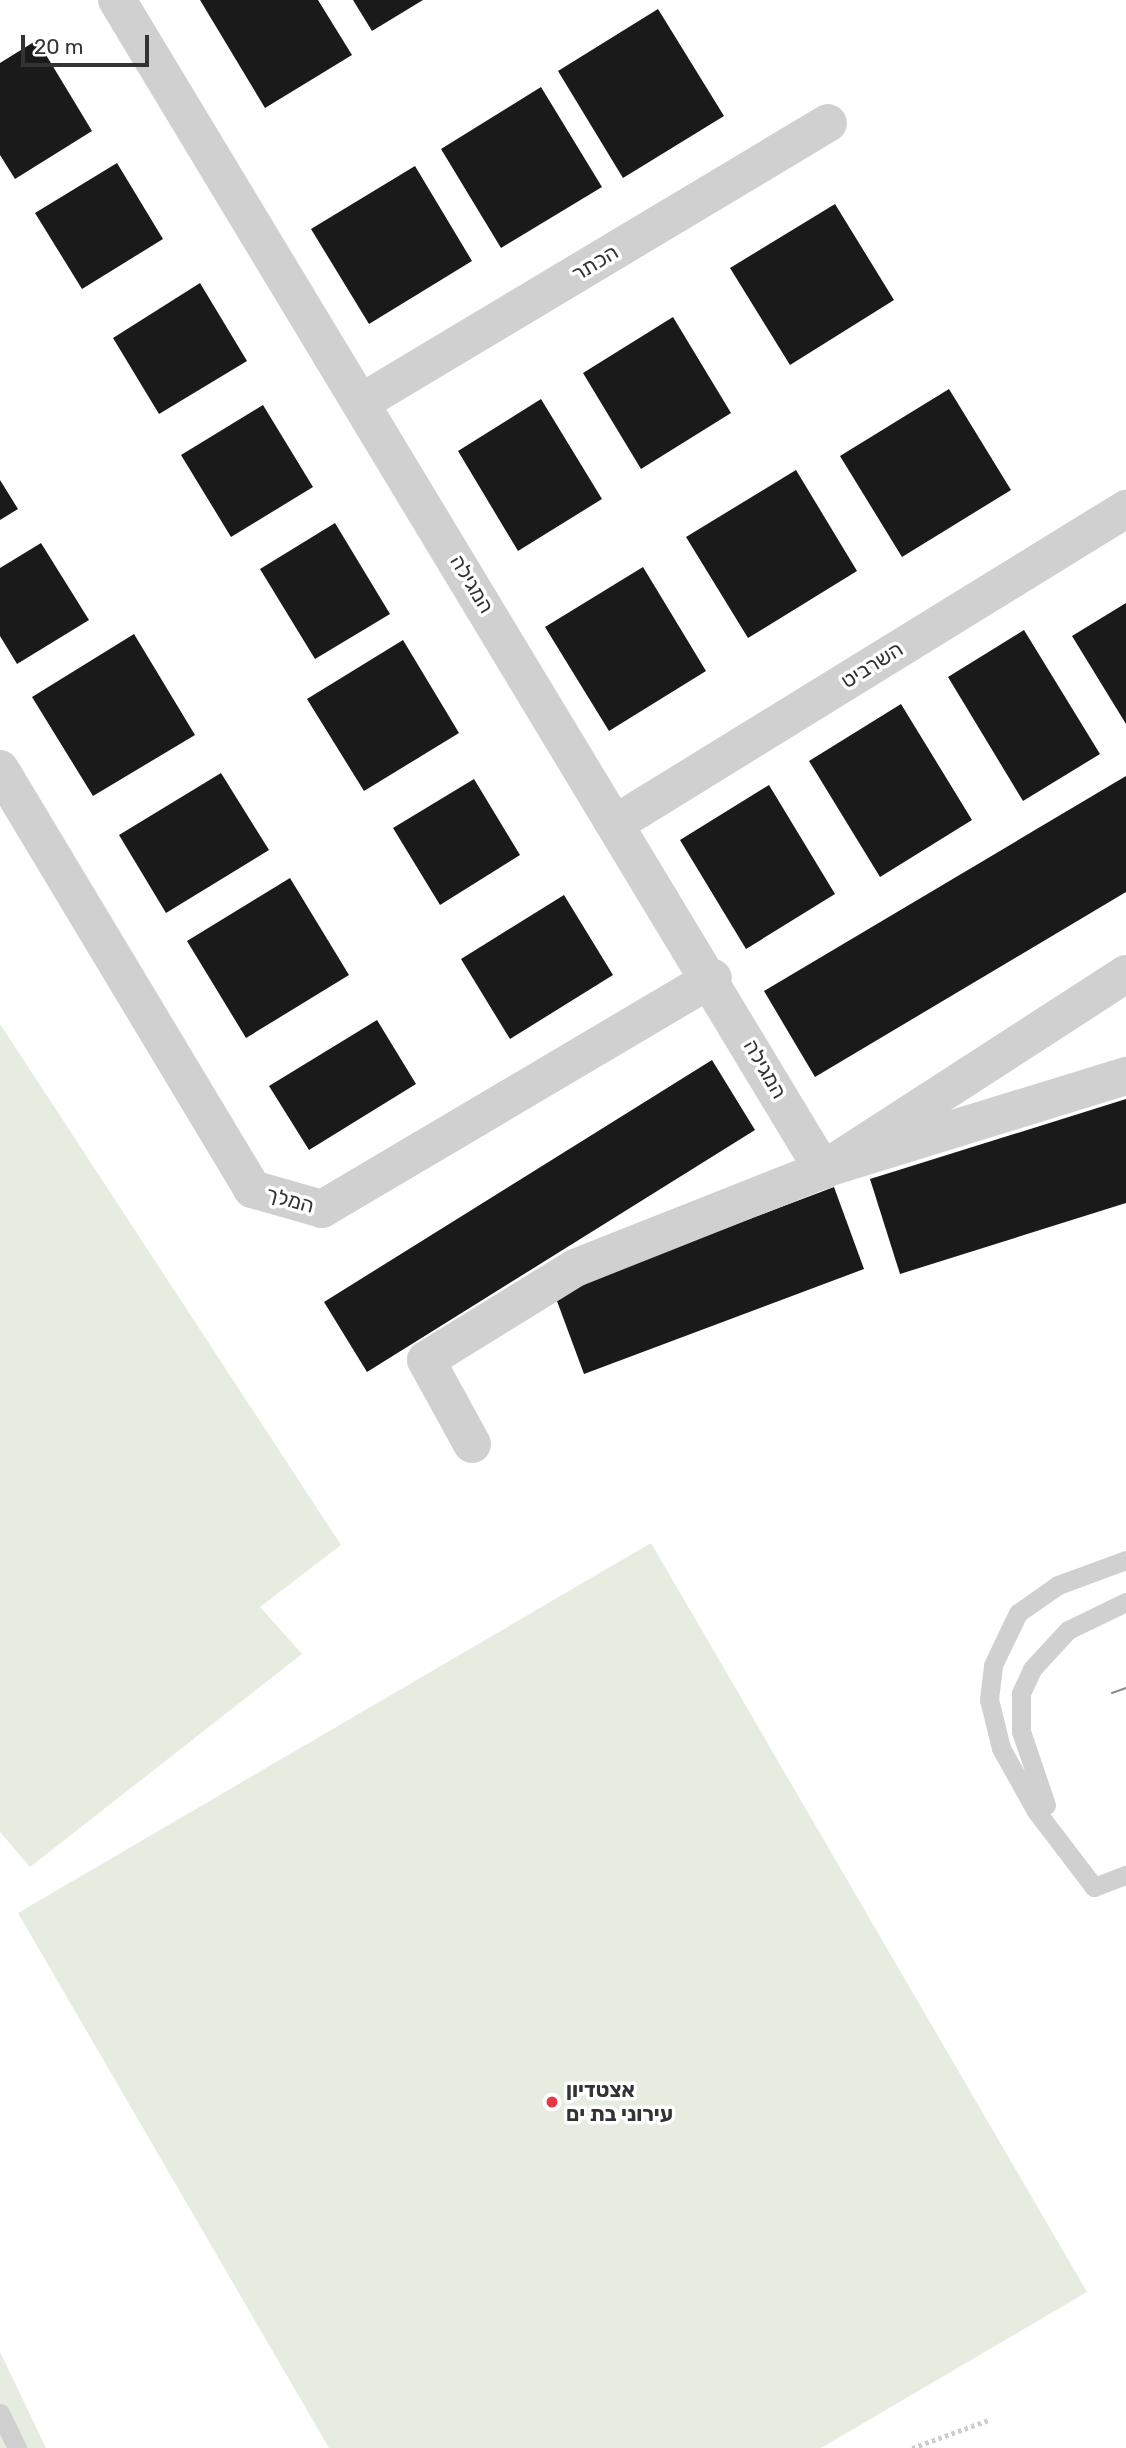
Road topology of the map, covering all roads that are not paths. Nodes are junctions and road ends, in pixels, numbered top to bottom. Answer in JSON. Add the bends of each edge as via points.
{"nodes":[{"id":1,"x":117,"y":0,"type":"edge"},
{"id":2,"x":828,"y":123,"type":"dead end"},
{"id":3,"x":362,"y":402,"type":"junction"},
{"id":4,"x":1126,"y":509,"type":"edge"},
{"id":5,"x":0,"y":769,"type":"edge"},
{"id":6,"x":618,"y":822,"type":"junction"},
{"id":7,"x":1126,"y":974,"type":"edge"},
{"id":8,"x":713,"y":978,"type":"junction"},
{"id":9,"x":1126,"y":1076,"type":"edge"},
{"id":10,"x":823,"y":1170,"type":"junction"},
{"id":11,"x":472,"y":1444,"type":"dead end"},
{"id":12,"x":1126,"y":1560,"type":"edge"},
{"id":13,"x":1126,"y":1602,"type":"edge"},
{"id":14,"x":1126,"y":1875,"type":"edge"},
{"id":15,"x":1094,"y":1888,"type":"junction"},
{"id":16,"x":0,"y":2413,"type":"edge"},
{"id":17,"x":17,"y":2448,"type":"edge"}],
"edges":[{"from":1,"to":3,"type":"street","name":"המגילה"},
{"from":2,"to":3,"type":"street","name":"הכתר"},
{"from":3,"to":6,"type":"street","name":"המגילה"},
{"from":4,"to":6,"type":"street","name":"השרביט"},
{"from":5,"to":8,"type":"street","name":"המלך","via":[[252,1189],[322,1209]]},
{"from":6,"to":8,"type":"street","name":"המגילה"},
{"from":7,"to":10,"type":"street"},
{"from":8,"to":10,"type":"street","name":"המגילה"},
{"from":9,"to":10,"type":"street"},
{"from":10,"to":11,"type":"street","via":[[575,1268],[426,1360]]},
{"from":12,"to":15,"type":"lane","via":[[1058,1585],[1018,1613],[993,1664],[989,1699],[1001,1748],[1036,1811]]},
{"from":13,"to":15,"type":"lane","via":[[1068,1630],[1032,1669],[1021,1693],[1030,1771]]},
{"from":14,"to":15,"type":"lane"},
{"from":16,"to":17,"type":"lane"}]}
